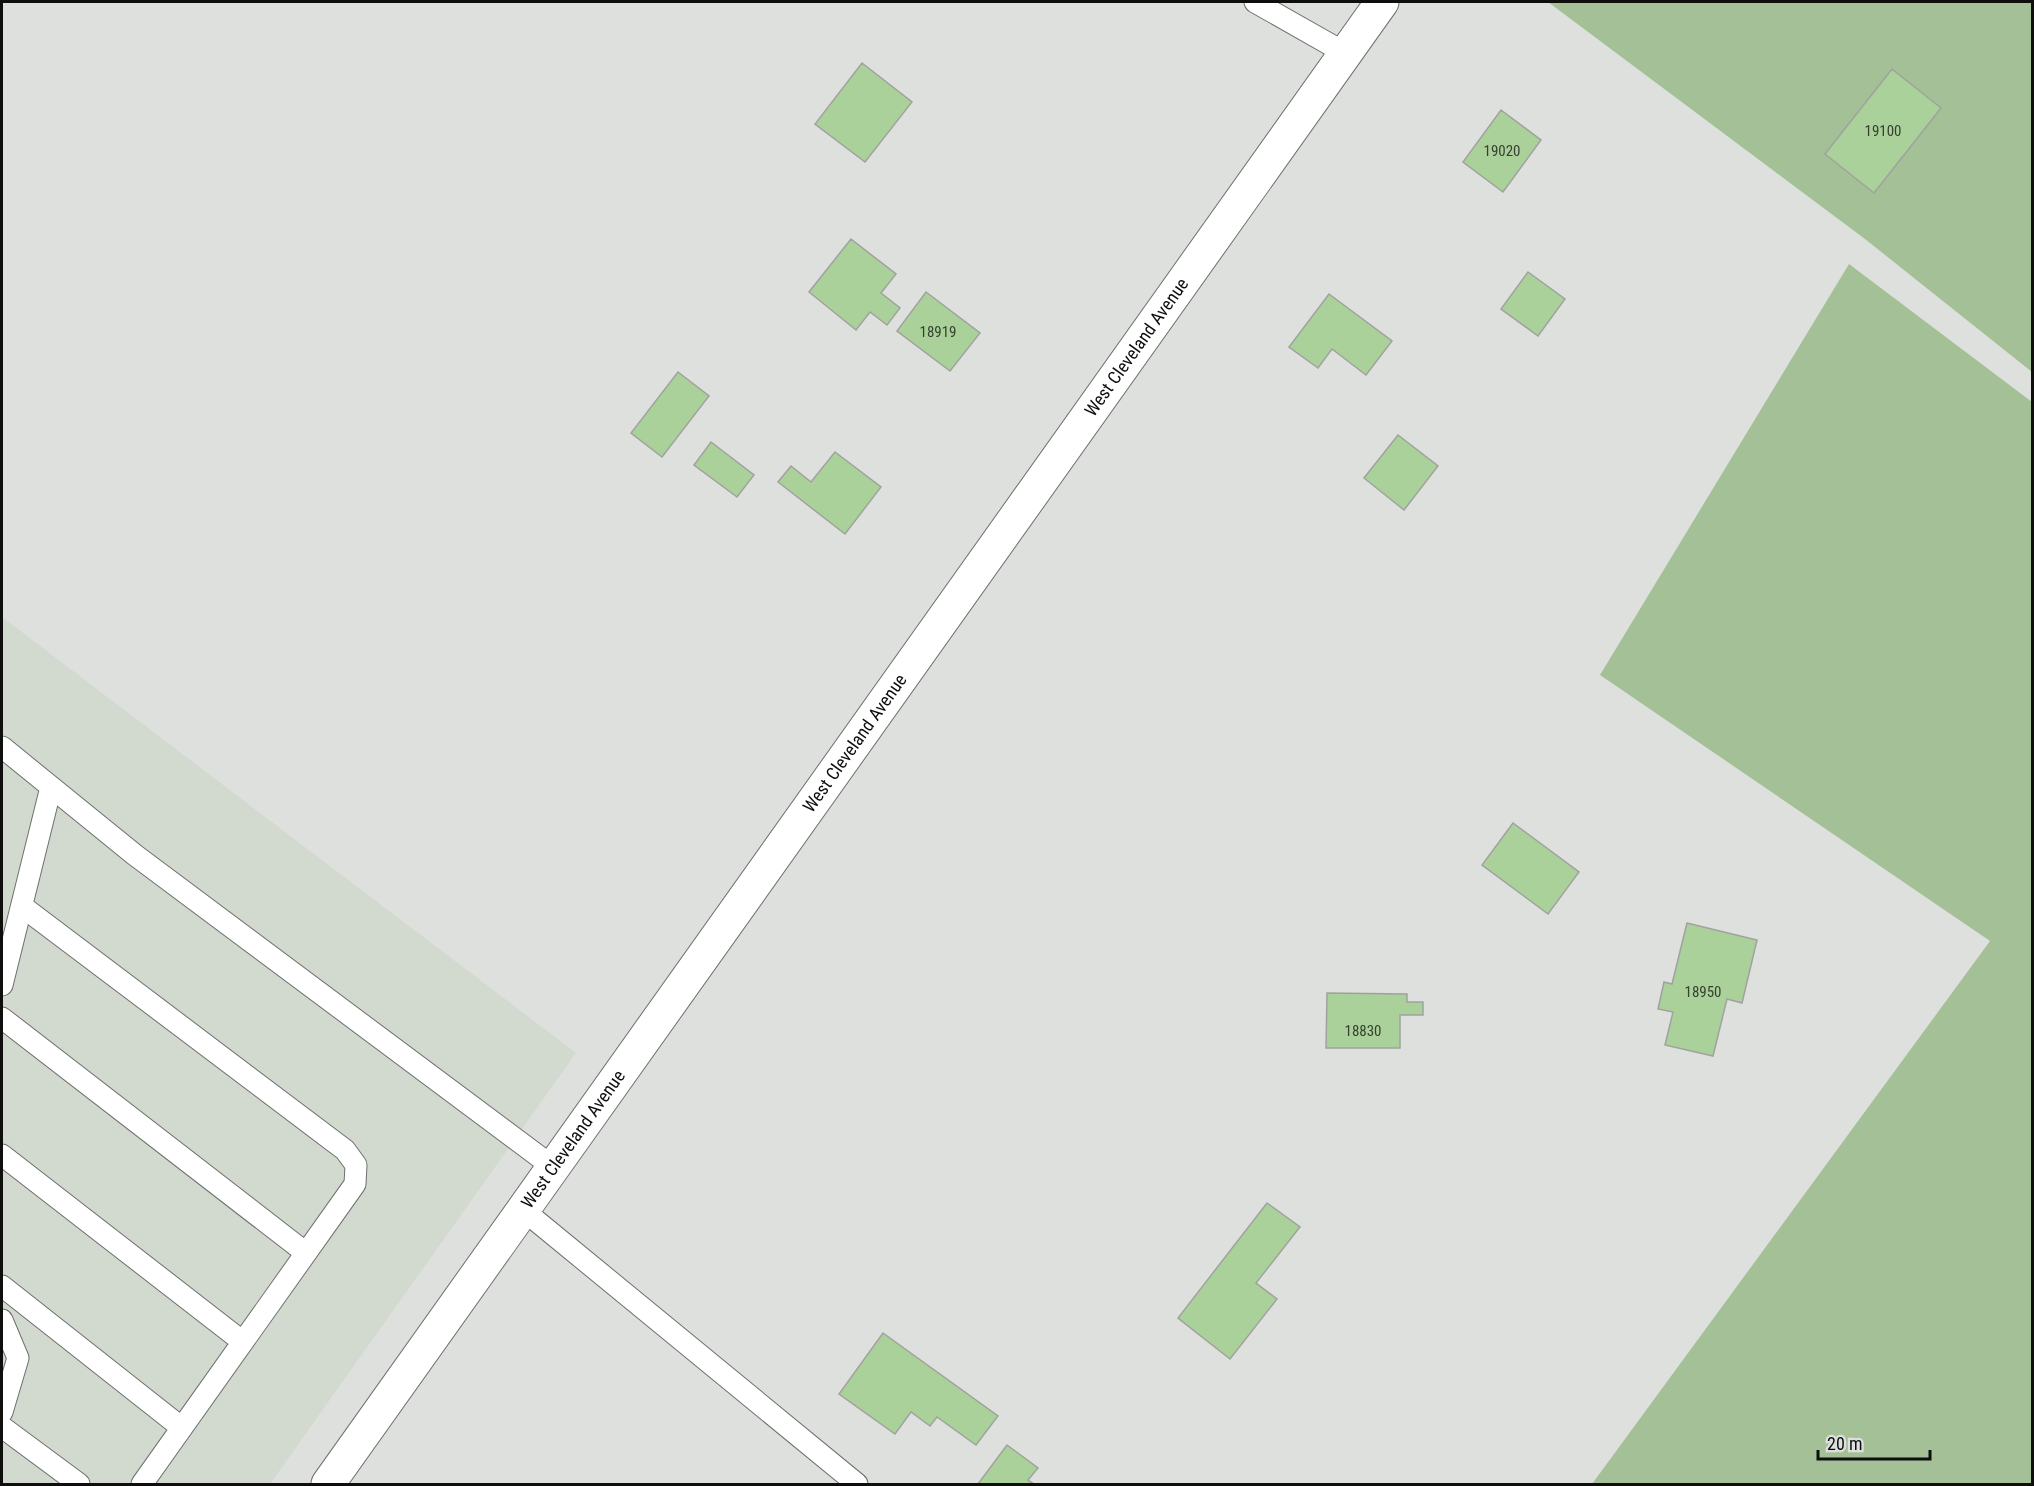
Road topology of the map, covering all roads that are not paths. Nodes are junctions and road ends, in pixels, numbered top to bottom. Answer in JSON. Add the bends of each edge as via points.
{"nodes":[{"id":1,"x":1255,"y":2,"type":"edge"},
{"id":2,"x":1382,"y":2,"type":"edge"},
{"id":3,"x":1345,"y":53,"type":"junction"},
{"id":4,"x":2,"y":747,"type":"edge"},
{"id":5,"x":51,"y":787,"type":"junction"},
{"id":6,"x":23,"y":907,"type":"junction"},
{"id":7,"x":2,"y":985,"type":"edge"},
{"id":8,"x":2,"y":1018,"type":"edge"},
{"id":9,"x":2,"y":1155,"type":"edge"},
{"id":10,"x":553,"y":1167,"type":"junction"},
{"id":11,"x":522,"y":1209,"type":"junction"},
{"id":12,"x":306,"y":1253,"type":"junction"},
{"id":13,"x":2,"y":1287,"type":"edge"},
{"id":14,"x":2,"y":1320,"type":"edge"},
{"id":15,"x":243,"y":1342,"type":"junction"},
{"id":16,"x":2,"y":1412,"type":"edge"},
{"id":17,"x":2,"y":1427,"type":"edge"},
{"id":18,"x":182,"y":1428,"type":"junction"},
{"id":19,"x":79,"y":1485,"type":"edge"},
{"id":20,"x":142,"y":1485,"type":"edge"},
{"id":21,"x":328,"y":1485,"type":"edge"},
{"id":22,"x":857,"y":1485,"type":"edge"}],
"edges":[{"from":1,"to":3,"type":"lane"},
{"from":2,"to":3,"type":"main road","name":"West Cleveland Avenue"},
{"from":3,"to":10,"type":"main road","name":"West Cleveland Avenue"},
{"from":4,"to":5,"type":"lane"},
{"from":5,"to":6,"type":"lane"},
{"from":5,"to":10,"type":"lane","via":[[144,862]]},
{"from":6,"to":7,"type":"lane"},
{"from":6,"to":12,"type":"lane","via":[[345,1150],[356,1165],[355,1184]]},
{"from":8,"to":12,"type":"lane"},
{"from":9,"to":15,"type":"lane"},
{"from":10,"to":11,"type":"main road","name":"West Cleveland Avenue"},
{"from":11,"to":21,"type":"main road","name":"West Cleveland Avenue"},
{"from":11,"to":22,"type":"lane"},
{"from":12,"to":15,"type":"lane"},
{"from":13,"to":18,"type":"lane"},
{"from":14,"to":16,"type":"lane","via":[[18,1358]]},
{"from":15,"to":18,"type":"lane"},
{"from":17,"to":19,"type":"lane"},
{"from":18,"to":20,"type":"lane"}]}
